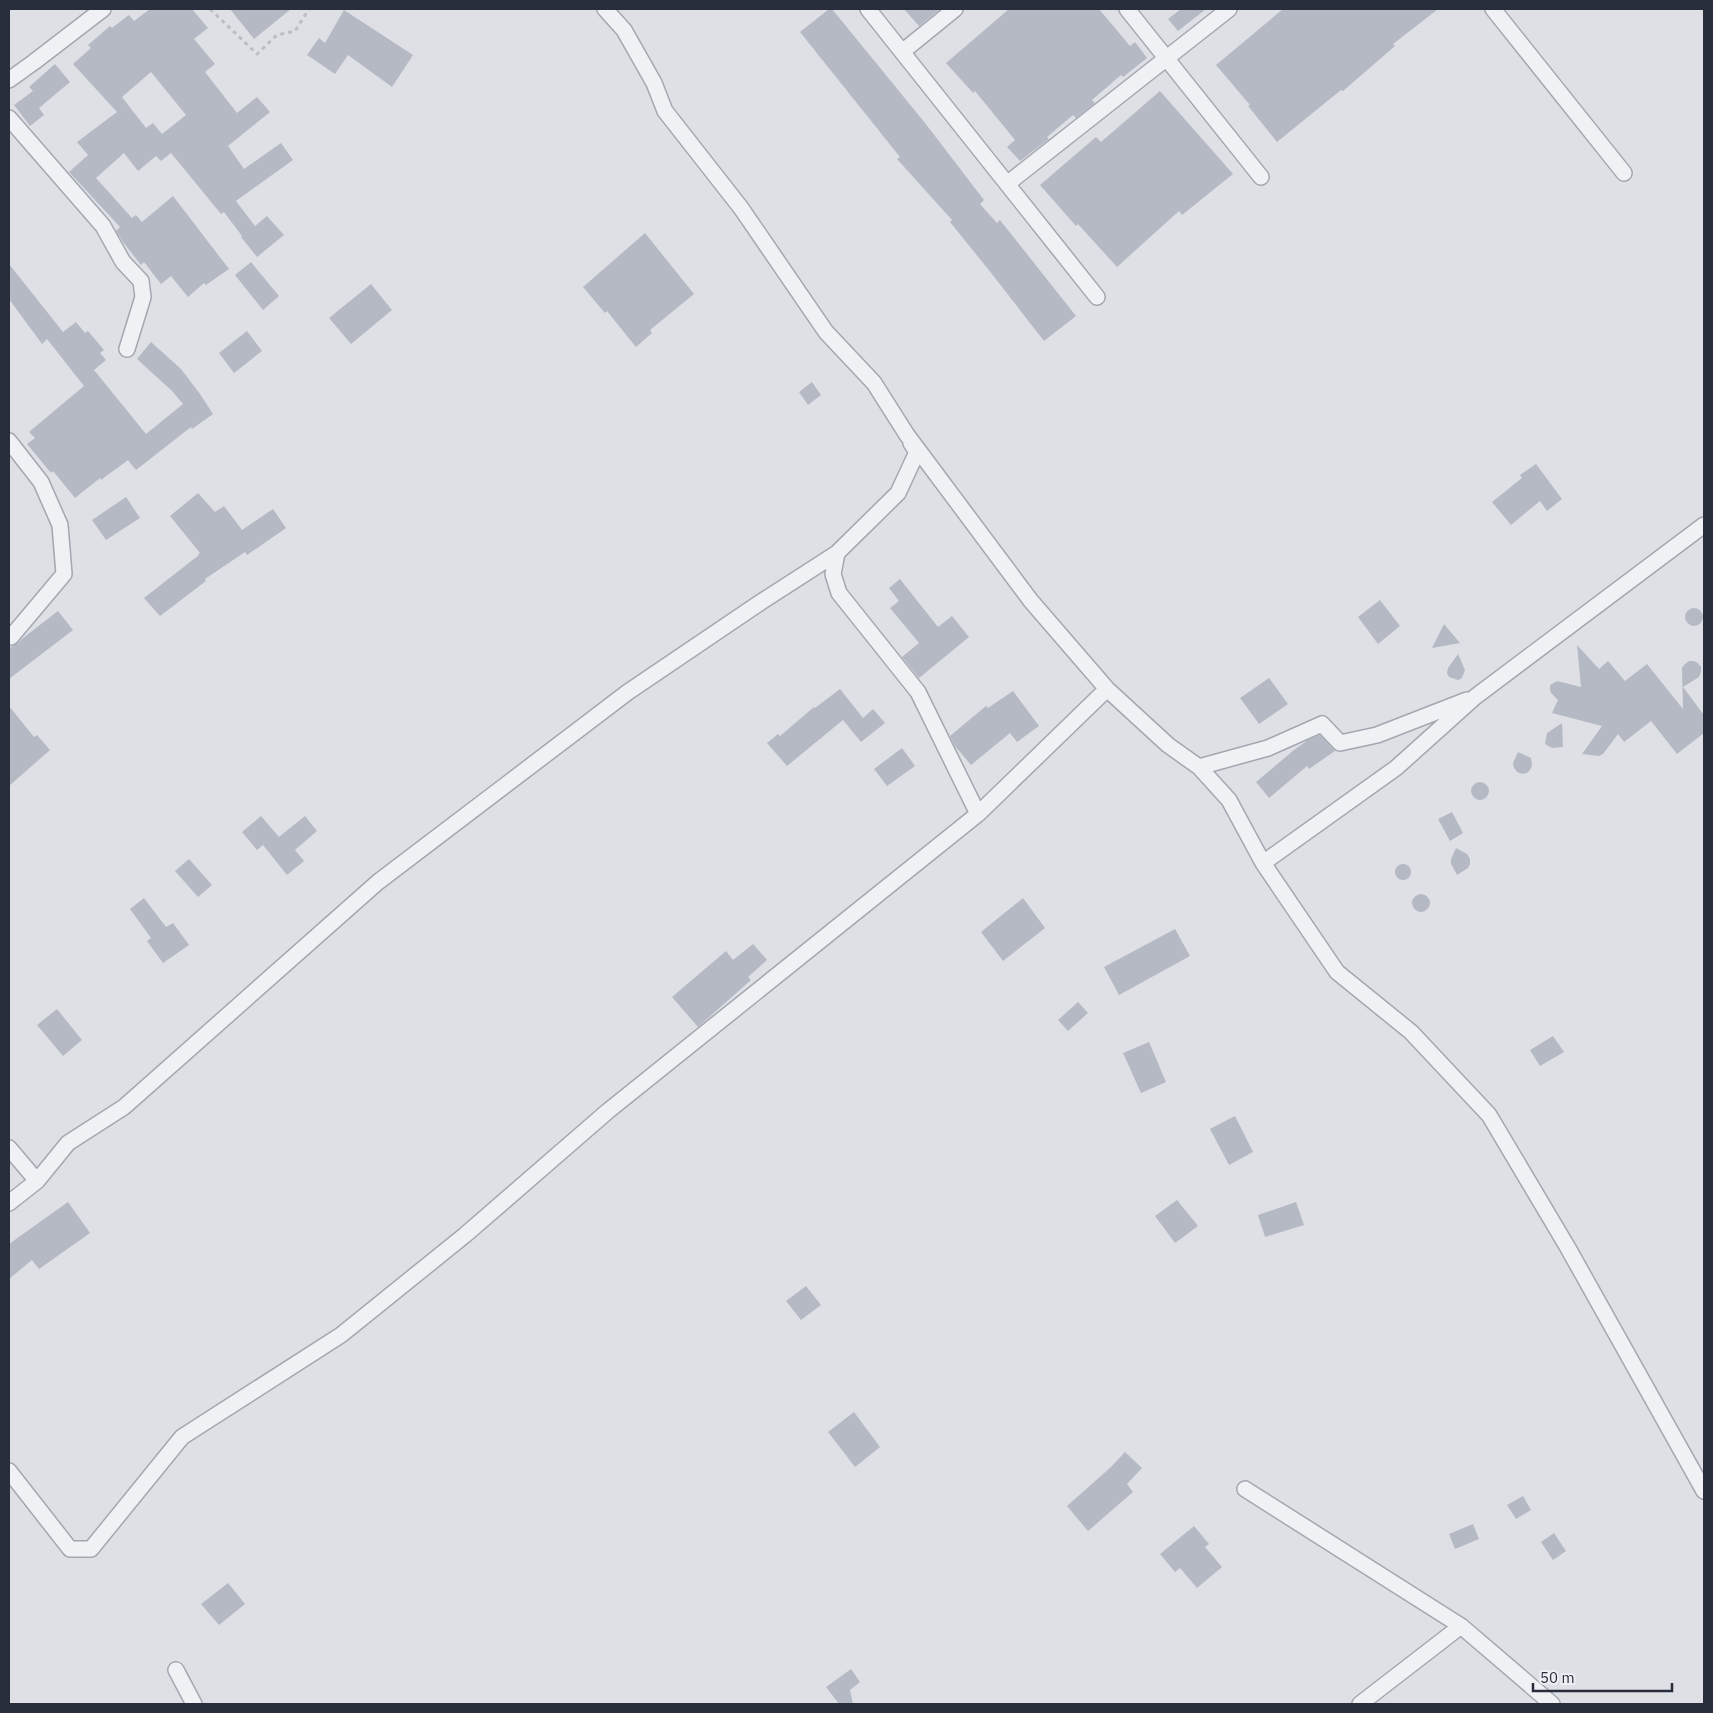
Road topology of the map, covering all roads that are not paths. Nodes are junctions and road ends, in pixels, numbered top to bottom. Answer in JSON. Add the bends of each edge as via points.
{"nodes":[{"id":1,"x":103,"y":9,"type":"edge"},
{"id":2,"x":605,"y":9,"type":"edge"},
{"id":3,"x":868,"y":9,"type":"edge"},
{"id":4,"x":955,"y":9,"type":"edge"},
{"id":5,"x":1127,"y":9,"type":"edge"},
{"id":6,"x":1228,"y":9,"type":"edge"},
{"id":7,"x":1493,"y":9,"type":"edge"},
{"id":8,"x":902,"y":52,"type":"junction"},
{"id":9,"x":1166,"y":58,"type":"junction"},
{"id":10,"x":9,"y":80,"type":"edge"},
{"id":11,"x":9,"y":118,"type":"edge"},
{"id":12,"x":1624,"y":173,"type":"dead end"},
{"id":13,"x":1261,"y":178,"type":"dead end"},
{"id":14,"x":1007,"y":184,"type":"junction"},
{"id":15,"x":1097,"y":297,"type":"dead end"},
{"id":16,"x":127,"y":349,"type":"dead end"},
{"id":17,"x":907,"y":435,"type":"junction"},
{"id":18,"x":9,"y":441,"type":"edge"},
{"id":19,"x":1704,"y":525,"type":"edge"},
{"id":20,"x":837,"y":553,"type":"junction"},
{"id":21,"x":11,"y":638,"type":"dead end"},
{"id":22,"x":1107,"y":689,"type":"junction"},
{"id":23,"x":1475,"y":697,"type":"junction"},
{"id":24,"x":1199,"y":767,"type":"junction"},
{"id":25,"x":978,"y":814,"type":"junction"},
{"id":26,"x":1264,"y":863,"type":"junction"},
{"id":27,"x":9,"y":1148,"type":"edge"},
{"id":28,"x":37,"y":1181,"type":"junction"},
{"id":29,"x":9,"y":1202,"type":"edge"},
{"id":30,"x":9,"y":1471,"type":"edge"},
{"id":31,"x":1245,"y":1489,"type":"dead end"},
{"id":32,"x":1704,"y":1491,"type":"edge"},
{"id":33,"x":1461,"y":1626,"type":"junction"},
{"id":34,"x":176,"y":1670,"type":"dead end"},
{"id":35,"x":194,"y":1704,"type":"edge"},
{"id":36,"x":1360,"y":1704,"type":"edge"},
{"id":37,"x":1552,"y":1704,"type":"edge"}],
"edges":[{"from":1,"to":10,"type":"street"},
{"from":2,"to":17,"type":"street","via":[[624,30],[654,83],[665,111],[741,208],[826,332],[874,383]]},
{"from":3,"to":8,"type":"street"},
{"from":4,"to":8,"type":"street"},
{"from":5,"to":9,"type":"street"},
{"from":6,"to":9,"type":"street"},
{"from":7,"to":12,"type":"street"},
{"from":8,"to":14,"type":"street"},
{"from":9,"to":13,"type":"street"},
{"from":9,"to":14,"type":"street"},
{"from":11,"to":16,"type":"street","via":[[103,226],[123,262],[141,280],[143,297]]},
{"from":14,"to":15,"type":"street"},
{"from":17,"to":20,"type":"street","via":[[916,452],[898,493]]},
{"from":17,"to":22,"type":"street","via":[[1031,601]]},
{"from":18,"to":21,"type":"street","via":[[42,482],[60,525],[64,574]]},
{"from":19,"to":23,"type":"street"},
{"from":20,"to":25,"type":"street","via":[[833,574],[839,593],[918,692]]},
{"from":20,"to":28,"type":"street","via":[[628,692],[378,882],[124,1107],[68,1143]]},
{"from":22,"to":24,"type":"street","via":[[1168,745]]},
{"from":22,"to":25,"type":"street"},
{"from":23,"to":24,"type":"street","via":[[1377,735],[1340,743],[1322,724],[1268,748]]},
{"from":23,"to":26,"type":"street","via":[[1396,768]]},
{"from":24,"to":26,"type":"street","via":[[1229,800]]},
{"from":25,"to":30,"type":"street","via":[[608,1111],[465,1235],[342,1335],[182,1437],[91,1548],[70,1549]]},
{"from":26,"to":32,"type":"street","via":[[1337,972],[1411,1032],[1489,1115],[1568,1248]]},
{"from":27,"to":28,"type":"street"},
{"from":28,"to":29,"type":"street"},
{"from":31,"to":33,"type":"street"},
{"from":33,"to":36,"type":"street"},
{"from":33,"to":37,"type":"street"},
{"from":34,"to":35,"type":"street"}]}
